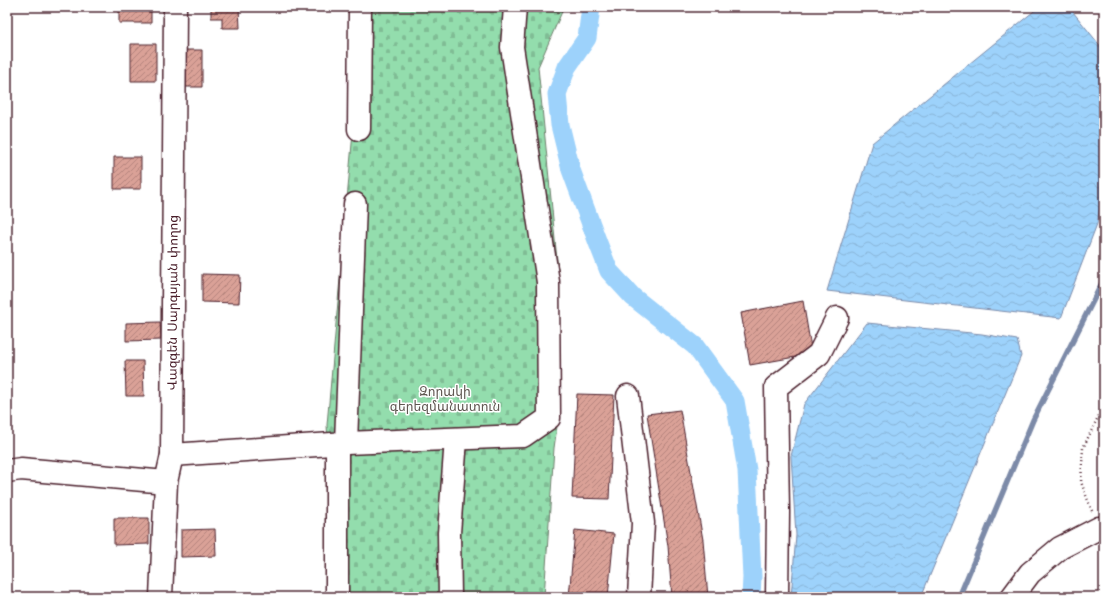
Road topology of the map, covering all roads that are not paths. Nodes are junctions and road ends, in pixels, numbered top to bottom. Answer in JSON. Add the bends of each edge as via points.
{"nodes":[{"id":1,"x":175,"y":7,"type":"edge"},
{"id":2,"x":360,"y":7,"type":"edge"},
{"id":3,"x":515,"y":7,"type":"edge"},
{"id":4,"x":359,"y":129,"type":"dead end"},
{"id":5,"x":355,"y":204,"type":"dead end"},
{"id":6,"x":837,"y":318,"type":"dead end"},
{"id":7,"x":628,"y":396,"type":"dead end"},
{"id":8,"x":456,"y":439,"type":"junction"},
{"id":9,"x":342,"y":443,"type":"junction"},
{"id":10,"x":172,"y":455,"type":"junction"},
{"id":11,"x":7,"y":471,"type":"edge"},
{"id":12,"x":166,"y":482,"type":"junction"},
{"id":13,"x":1102,"y":528,"type":"edge"},
{"id":14,"x":161,"y":597,"type":"edge"},
{"id":15,"x":337,"y":597,"type":"edge"},
{"id":16,"x":450,"y":597,"type":"edge"},
{"id":17,"x":639,"y":597,"type":"edge"},
{"id":18,"x":777,"y":597,"type":"edge"},
{"id":19,"x":1012,"y":597,"type":"edge"}],
"edges":[{"from":1,"to":10,"type":"street","name":"Վազգեն Սարգսյան փողոց"},
{"from":2,"to":4,"type":"street"},
{"from":3,"to":8,"type":"street","via":[[512,47],[548,282],[549,418],[523,436]]},
{"from":5,"to":9,"type":"street"},
{"from":6,"to":18,"type":"street","via":[[819,354],[776,387]]},
{"from":7,"to":17,"type":"street","via":[[643,523]]},
{"from":8,"to":9,"type":"street"},
{"from":8,"to":16,"type":"street","via":[[449,533]]},
{"from":9,"to":10,"type":"street"},
{"from":9,"to":15,"type":"street"},
{"from":10,"to":12,"type":"street","name":"Վազգեն Սարգսյան փողոց"},
{"from":11,"to":12,"type":"street","via":[[21,469]]},
{"from":12,"to":14,"type":"street","name":"Վազգեն Սարգսյան փողոց"},
{"from":13,"to":19,"type":"street","via":[[1060,548],[1030,573]]}]}
